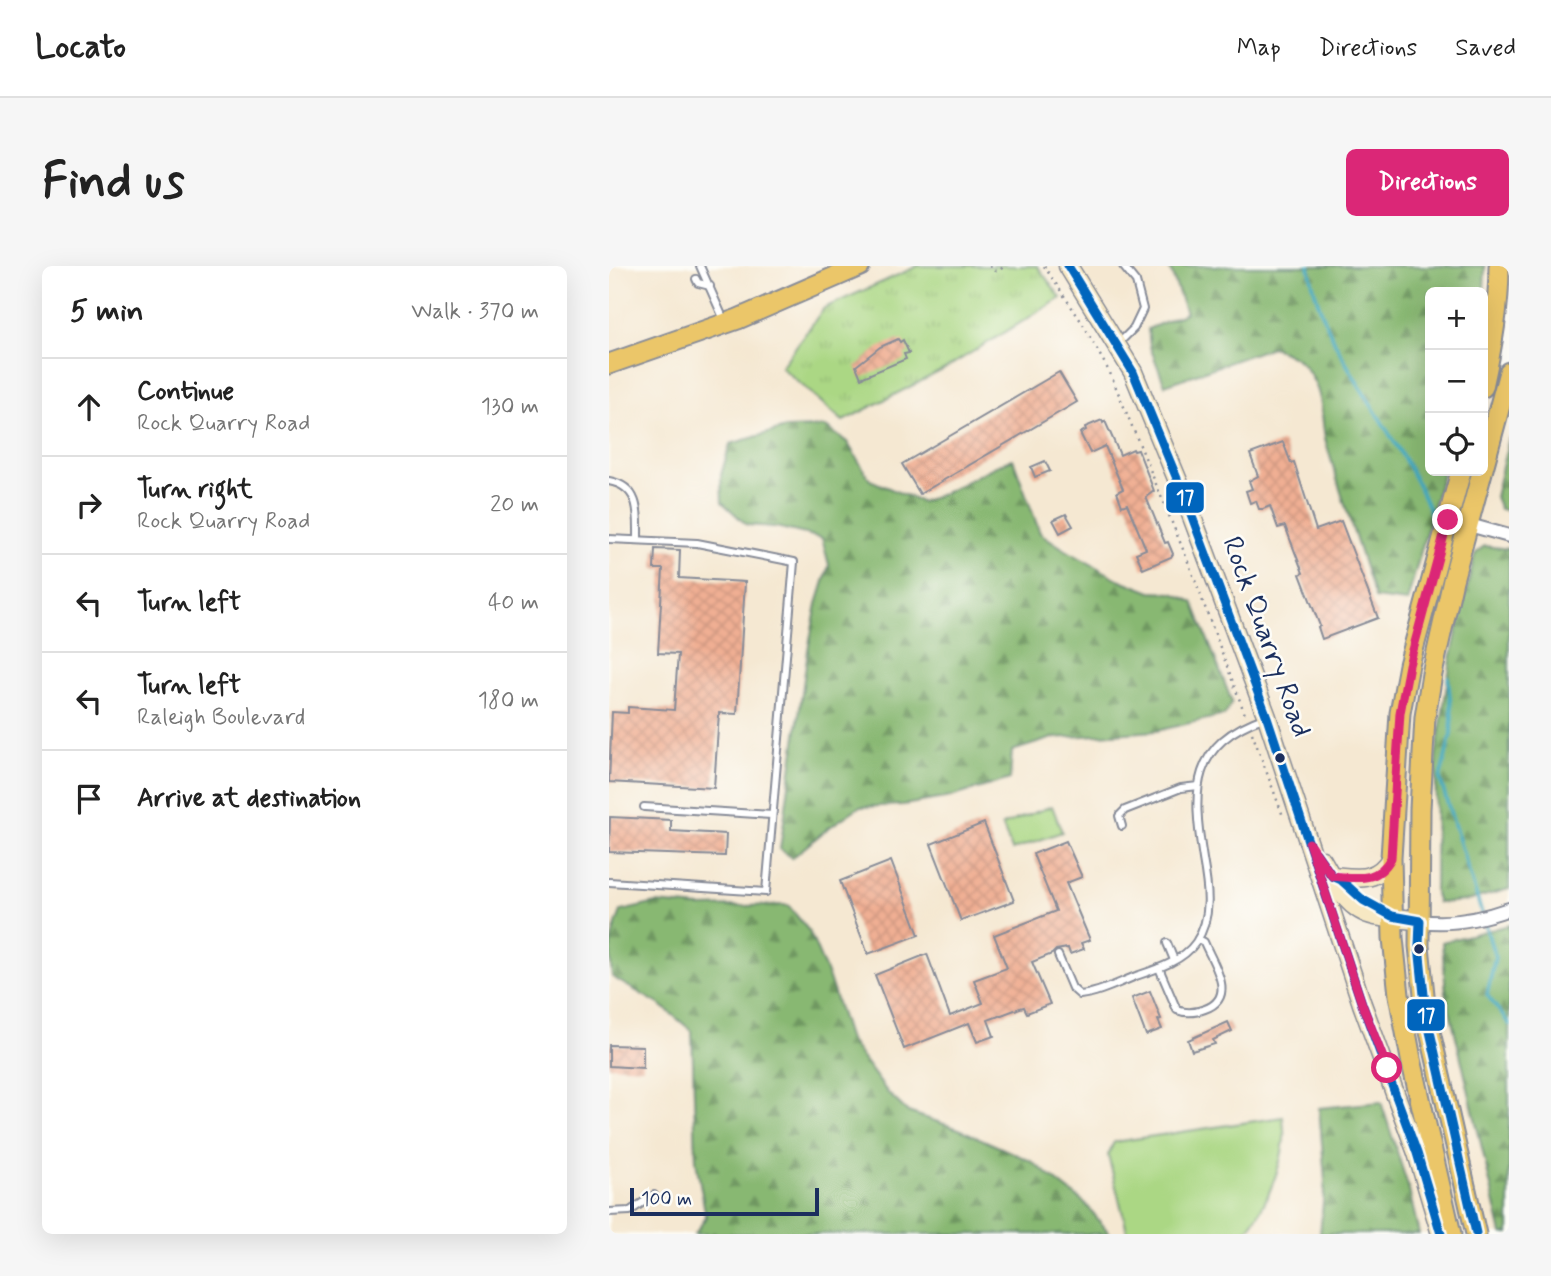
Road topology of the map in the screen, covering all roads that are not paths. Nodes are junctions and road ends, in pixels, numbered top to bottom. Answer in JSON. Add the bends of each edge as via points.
{"nodes":[{"id":1,"x":700,"y":266,"type":"edge"},
{"id":2,"x":860,"y":266,"type":"edge"},
{"id":3,"x":1068,"y":266,"type":"edge"},
{"id":4,"x":1123,"y":266,"type":"edge"},
{"id":5,"x":1499,"y":266,"type":"edge"},
{"id":6,"x":696,"y":279,"type":"dead end"},
{"id":7,"x":710,"y":286,"type":"junction"},
{"id":8,"x":726,"y":323,"type":"junction"},
{"id":9,"x":1117,"y":345,"type":"junction"},
{"id":10,"x":609,"y":364,"type":"edge"},
{"id":11,"x":1488,"y":366,"type":"edge"},
{"id":12,"x":1509,"y":372,"type":"edge"},
{"id":13,"x":1461,"y":476,"type":"edge"},
{"id":14,"x":609,"y":481,"type":"edge"},
{"id":15,"x":1458,"y":522,"type":"junction"},
{"id":16,"x":1509,"y":536,"type":"edge"},
{"id":17,"x":609,"y":539,"type":"edge"},
{"id":18,"x":638,"y":540,"type":"junction"},
{"id":19,"x":1267,"y":717,"type":"junction"},
{"id":20,"x":1198,"y":786,"type":"junction"},
{"id":21,"x":644,"y":807,"type":"dead end"},
{"id":22,"x":772,"y":815,"type":"junction"},
{"id":23,"x":1122,"y":826,"type":"dead end"},
{"id":24,"x":1309,"y":843,"type":"junction"},
{"id":25,"x":1391,"y":858,"type":"junction"},
{"id":26,"x":1332,"y":876,"type":"junction"},
{"id":27,"x":609,"y":882,"type":"edge"},
{"id":28,"x":1509,"y":909,"type":"edge"},
{"id":29,"x":1392,"y":916,"type":"junction"},
{"id":30,"x":1420,"y":921,"type":"junction"},
{"id":31,"x":1198,"y":939,"type":"junction"},
{"id":32,"x":1167,"y":943,"type":"dead end"},
{"id":33,"x":1058,"y":955,"type":"dead end"},
{"id":34,"x":1174,"y":960,"type":"junction"},
{"id":35,"x":1159,"y":968,"type":"junction"},
{"id":36,"x":654,"y":1195,"type":"dead end"},
{"id":37,"x":609,"y":1212,"type":"edge"},
{"id":38,"x":1441,"y":1234,"type":"edge"},
{"id":39,"x":1451,"y":1234,"type":"edge"},
{"id":40,"x":1476,"y":1234,"type":"edge"}],
"edges":[{"from":1,"to":7,"type":"lane"},
{"from":2,"to":8,"type":"main road"},
{"from":3,"to":9,"type":"main road","name":"Rock Quarry Road"},
{"from":4,"to":9,"type":"lane","via":[[1136,282],[1143,309]]},
{"from":5,"to":11,"type":"main road","via":[[1499,301]]},
{"from":6,"to":7,"type":"lane"},
{"from":7,"to":8,"type":"lane"},
{"from":8,"to":10,"type":"main road"},
{"from":9,"to":19,"type":"main road","name":"Rock Quarry Road","via":[[1133,372],[1185,498]]},
{"from":12,"to":15,"type":"main road"},
{"from":13,"to":15,"type":"main road"},
{"from":14,"to":18,"type":"lane","via":[[628,489],[638,507]]},
{"from":15,"to":16,"type":"street"},
{"from":15,"to":25,"type":"main road","via":[[1409,665],[1400,713]]},
{"from":15,"to":30,"type":"main road","via":[[1425,718]]},
{"from":17,"to":18,"type":"lane"},
{"from":18,"to":22,"type":"lane","via":[[697,543],[794,562]]},
{"from":19,"to":20,"type":"lane","via":[[1220,742],[1204,766]]},
{"from":19,"to":24,"type":"main road","name":"Rock Quarry Road"},
{"from":20,"to":23,"type":"lane","via":[[1125,810],[1119,816]]},
{"from":20,"to":31,"type":"lane","via":[[1208,895]]},
{"from":21,"to":22,"type":"lane"},
{"from":22,"to":27,"type":"lane","via":[[766,892]]},
{"from":24,"to":26,"type":"main road","name":"Rock Quarry Road"},
{"from":24,"to":38,"type":"main road","name":"Rock Quarry Road"},
{"from":25,"to":26,"type":"main road","via":[[1385,869],[1371,877]]},
{"from":25,"to":29,"type":"main road"},
{"from":26,"to":29,"type":"main road","name":"Rock Quarry Road"},
{"from":28,"to":30,"type":"street","via":[[1441,923]]},
{"from":29,"to":30,"type":"main road","name":"Rock Quarry Road"},
{"from":29,"to":39,"type":"main road","via":[[1403,1018]]},
{"from":30,"to":40,"type":"main road","via":[[1426,1014]]},
{"from":31,"to":34,"type":"lane"},
{"from":31,"to":35,"type":"lane","via":[[1204,942],[1222,986],[1222,995],[1211,1007],[1193,1013],[1177,1010]]},
{"from":32,"to":34,"type":"lane"},
{"from":33,"to":35,"type":"lane","via":[[1072,988],[1080,995]]},
{"from":34,"to":35,"type":"lane"},
{"from":36,"to":37,"type":"lane","via":[[630,1211]]}]}
